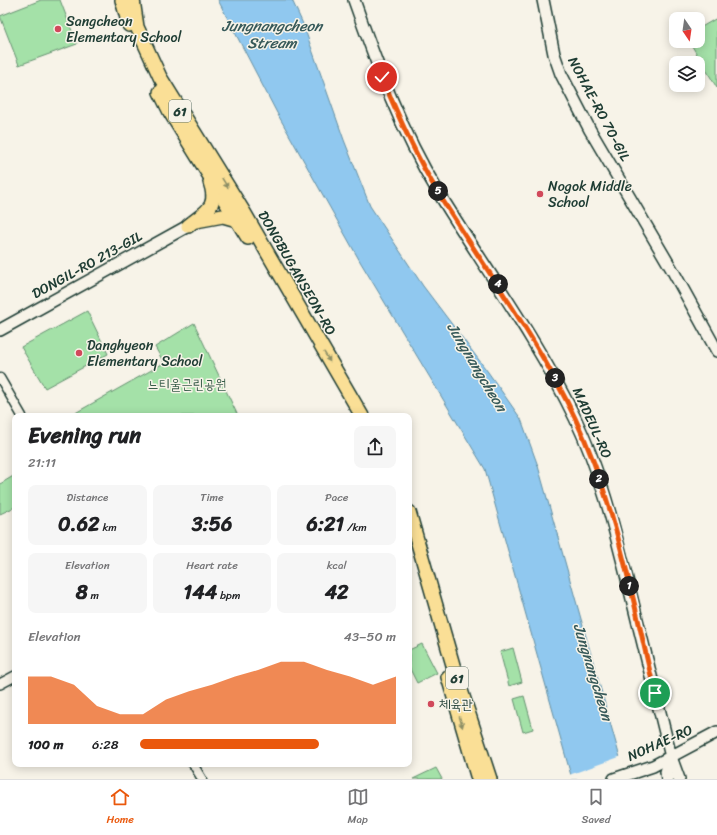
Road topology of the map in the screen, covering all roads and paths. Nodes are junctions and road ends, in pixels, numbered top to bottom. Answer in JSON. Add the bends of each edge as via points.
{"nodes":[{"id":1,"x":122,"y":0,"type":"edge"},
{"id":2,"x":133,"y":0,"type":"edge"},
{"id":3,"x":141,"y":0,"type":"edge"},
{"id":4,"x":354,"y":0,"type":"edge"},
{"id":5,"x":543,"y":0,"type":"edge"},
{"id":6,"x":164,"y":85,"type":"junction"},
{"id":7,"x":177,"y":122,"type":"junction"},
{"id":8,"x":204,"y":147,"type":"junction"},
{"id":9,"x":211,"y":168,"type":"junction"},
{"id":10,"x":237,"y":220,"type":"junction"},
{"id":11,"x":188,"y":226,"type":"junction"},
{"id":12,"x":0,"y":330,"type":"edge"},
{"id":13,"x":314,"y":335,"type":"junction"},
{"id":14,"x":717,"y":351,"type":"edge"},
{"id":15,"x":0,"y":378,"type":"edge"},
{"id":16,"x":20,"y":413,"type":"edge"},
{"id":17,"x":360,"y":413,"type":"edge"},
{"id":18,"x":412,"y":522,"type":"edge"},
{"id":19,"x":412,"y":548,"type":"edge"},
{"id":20,"x":12,"y":678,"type":"edge"},
{"id":21,"x":0,"y":684,"type":"edge"},
{"id":22,"x":717,"y":732,"type":"edge"},
{"id":23,"x":671,"y":757,"type":"junction"},
{"id":24,"x":195,"y":767,"type":"edge"},
{"id":25,"x":202,"y":779,"type":"edge"},
{"id":26,"x":478,"y":779,"type":"edge"},
{"id":27,"x":490,"y":779,"type":"edge"},
{"id":28,"x":614,"y":779,"type":"edge"},
{"id":29,"x":667,"y":779,"type":"edge"},
{"id":30,"x":679,"y":779,"type":"edge"}],
"edges":[{"from":1,"to":7,"type":"highway","via":[[130,32],[142,60]]},
{"from":2,"to":6,"type":"highway","name":"DONGBUGANSEON-RO","number":"61","via":[[136,27]]},
{"from":3,"to":8,"type":"highway","name":"DONGBUGANSEON-RO","number":"61","via":[[143,20],[153,51]]},
{"from":4,"to":23,"type":"main road","name":"MADEUL-RO","via":[[382,77],[414,149],[554,377],[597,471],[614,527]]},
{"from":5,"to":14,"type":"main road","name":"NOHAE-RO 70-GIL","via":[[554,54],[561,74],[590,130]]},
{"from":6,"to":7,"type":"highway"},
{"from":6,"to":8,"type":"highway","name":"DONGBUGANSEON-RO","number":"61"},
{"from":7,"to":9,"type":"highway"},
{"from":8,"to":9,"type":"highway","name":"DONGBUGANSEON-RO","number":"61"},
{"from":9,"to":10,"type":"highway"},
{"from":9,"to":11,"type":"highway","via":[[214,202]]},
{"from":9,"to":13,"type":"highway","name":"DONGBUGANSEON-RO","number":"61","one_way":true,"via":[[245,214]]},
{"from":10,"to":11,"type":"highway","via":[[223,216],[209,217]]},
{"from":10,"to":13,"type":"highway","via":[[288,303]]},
{"from":11,"to":12,"type":"main road","name":"DONGIL-RO 213-GIL"},
{"from":13,"to":17,"type":"highway","name":"DONGBUGANSEON-RO","number":"61","one_way":true},
{"from":15,"to":16,"type":"street"},
{"from":18,"to":27,"type":"highway","number":"61","via":[[455,672]]},
{"from":19,"to":26,"type":"highway","one_way":true},
{"from":20,"to":21,"type":"street"},
{"from":22,"to":23,"type":"main road","name":"NOHAE-RO"},
{"from":23,"to":28,"type":"main road","name":"NOHAE-RO","via":[[654,766]]},
{"from":23,"to":29,"type":"main road","name":"MADEUL-RO","via":[[666,772]]},
{"from":23,"to":30,"type":"main road","name":"MADEUL-RO"},
{"from":24,"to":25,"type":"street"}]}
